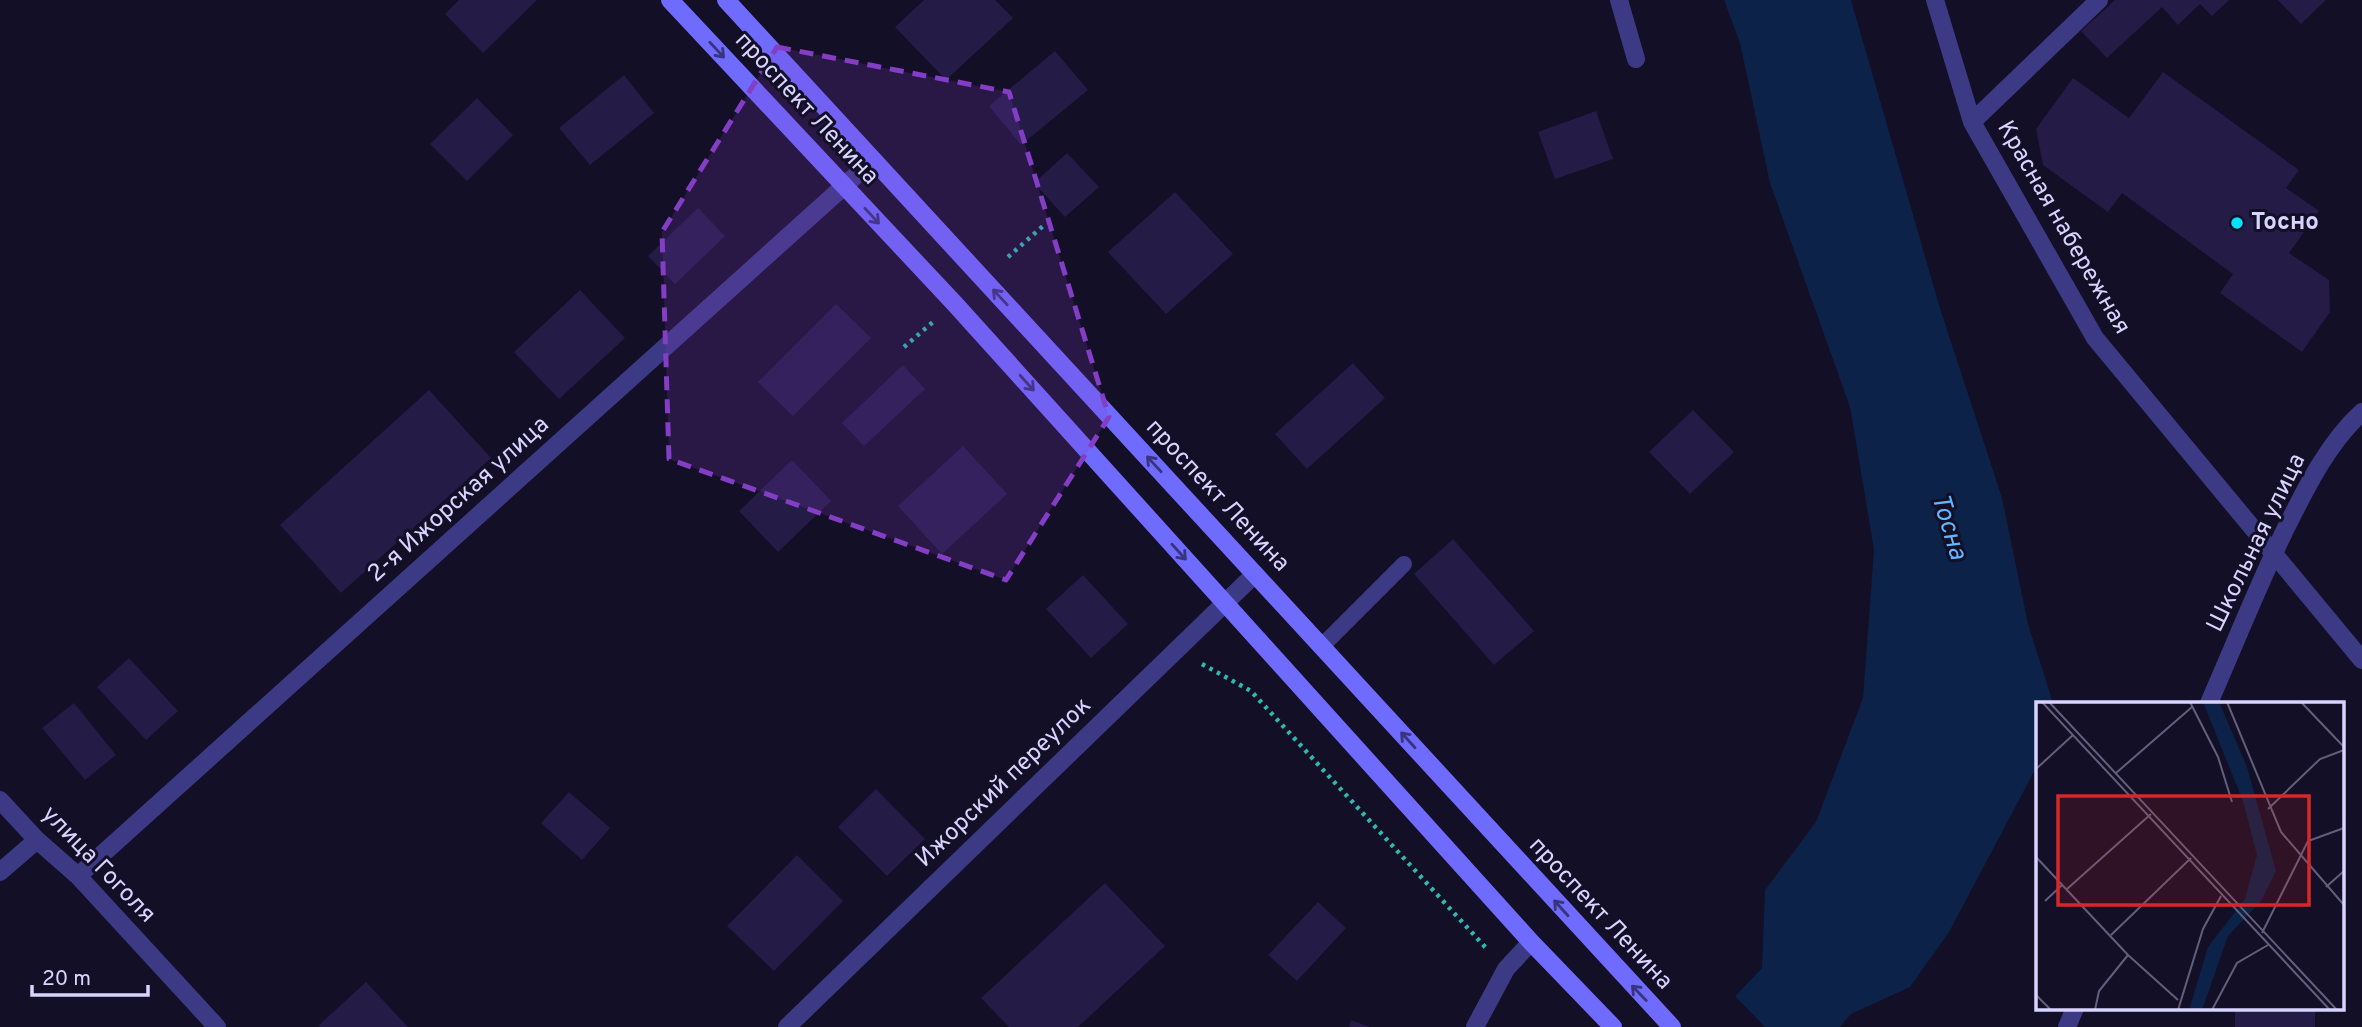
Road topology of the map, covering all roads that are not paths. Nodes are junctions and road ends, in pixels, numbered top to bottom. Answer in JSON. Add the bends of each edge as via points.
{"nodes":[{"id":1,"x":670,"y":0,"type":"edge"},
{"id":2,"x":726,"y":0,"type":"edge"},
{"id":3,"x":1619,"y":0,"type":"edge"},
{"id":4,"x":1935,"y":0,"type":"edge"},
{"id":5,"x":2099,"y":0,"type":"edge"},
{"id":6,"x":1636,"y":59,"type":"dead end"},
{"id":7,"x":1972,"y":122,"type":"junction"},
{"id":8,"x":873,"y":160,"type":"junction"},
{"id":9,"x":845,"y":186,"type":"junction"},
{"id":10,"x":2362,"y":412,"type":"edge"},
{"id":11,"x":2274,"y":554,"type":"junction"},
{"id":12,"x":1404,"y":564,"type":"dead end"},
{"id":13,"x":1255,"y":573,"type":"junction"},
{"id":14,"x":1225,"y":603,"type":"junction"},
{"id":15,"x":1322,"y":646,"type":"junction"},
{"id":16,"x":2362,"y":660,"type":"edge"},
{"id":17,"x":2209,"y":702,"type":"edge"},
{"id":18,"x":0,"y":800,"type":"edge"},
{"id":19,"x":37,"y":840,"type":"junction"},
{"id":20,"x":0,"y":872,"type":"edge"},
{"id":21,"x":78,"y":876,"type":"junction"},
{"id":22,"x":1531,"y":942,"type":"junction"},
{"id":23,"x":2074,"y":1010,"type":"edge"},
{"id":24,"x":217,"y":1027,"type":"edge"},
{"id":25,"x":787,"y":1027,"type":"edge"},
{"id":26,"x":1475,"y":1027,"type":"edge"},
{"id":27,"x":1612,"y":1027,"type":"edge"},
{"id":28,"x":1672,"y":1027,"type":"edge"},
{"id":29,"x":2067,"y":1027,"type":"edge"}],
"edges":[{"from":1,"to":9,"type":"main road","name":"проспект Ленина","one_way":true},
{"from":2,"to":8,"type":"main road","name":"проспект Ленина"},
{"from":3,"to":6,"type":"street"},
{"from":4,"to":7,"type":"street","name":"Красная набережная"},
{"from":5,"to":7,"type":"street"},
{"from":7,"to":11,"type":"street","name":"Красная набережная","via":[[2095,338]]},
{"from":8,"to":9,"type":"street","name":"2-я Ижорская улица"},
{"from":13,"to":8,"type":"main road","name":"проспект Ленина","one_way":true},
{"from":9,"to":14,"type":"main road","name":"проспект Ленина","one_way":true},
{"from":9,"to":21,"type":"street","name":"2-я Ижорская улица"},
{"from":10,"to":11,"type":"street","name":"Школьная улица","via":[[2308,483]]},
{"from":11,"to":16,"type":"street","name":"Красная набережная"},
{"from":11,"to":17,"type":"street","name":"Школьная улица"},
{"from":12,"to":15,"type":"lane"},
{"from":13,"to":14,"type":"street","name":"Ижорский переулок"},
{"from":13,"to":15,"type":"main road","name":"проспект Ленина"},
{"from":14,"to":22,"type":"main road","name":"проспект Ленина"},
{"from":14,"to":25,"type":"street","name":"Ижорский переулок"},
{"from":28,"to":15,"type":"main road","name":"проспект Ленина","one_way":true},
{"from":18,"to":19,"type":"street","name":"улица Гоголя"},
{"from":19,"to":20,"type":"street"},
{"from":19,"to":21,"type":"street","name":"улица Гоголя"},
{"from":21,"to":24,"type":"street","name":"улица Гоголя"},
{"from":22,"to":26,"type":"street","via":[[1506,969]]},
{"from":22,"to":27,"type":"main road","name":"проспект Ленина"},
{"from":23,"to":29,"type":"street"}]}
